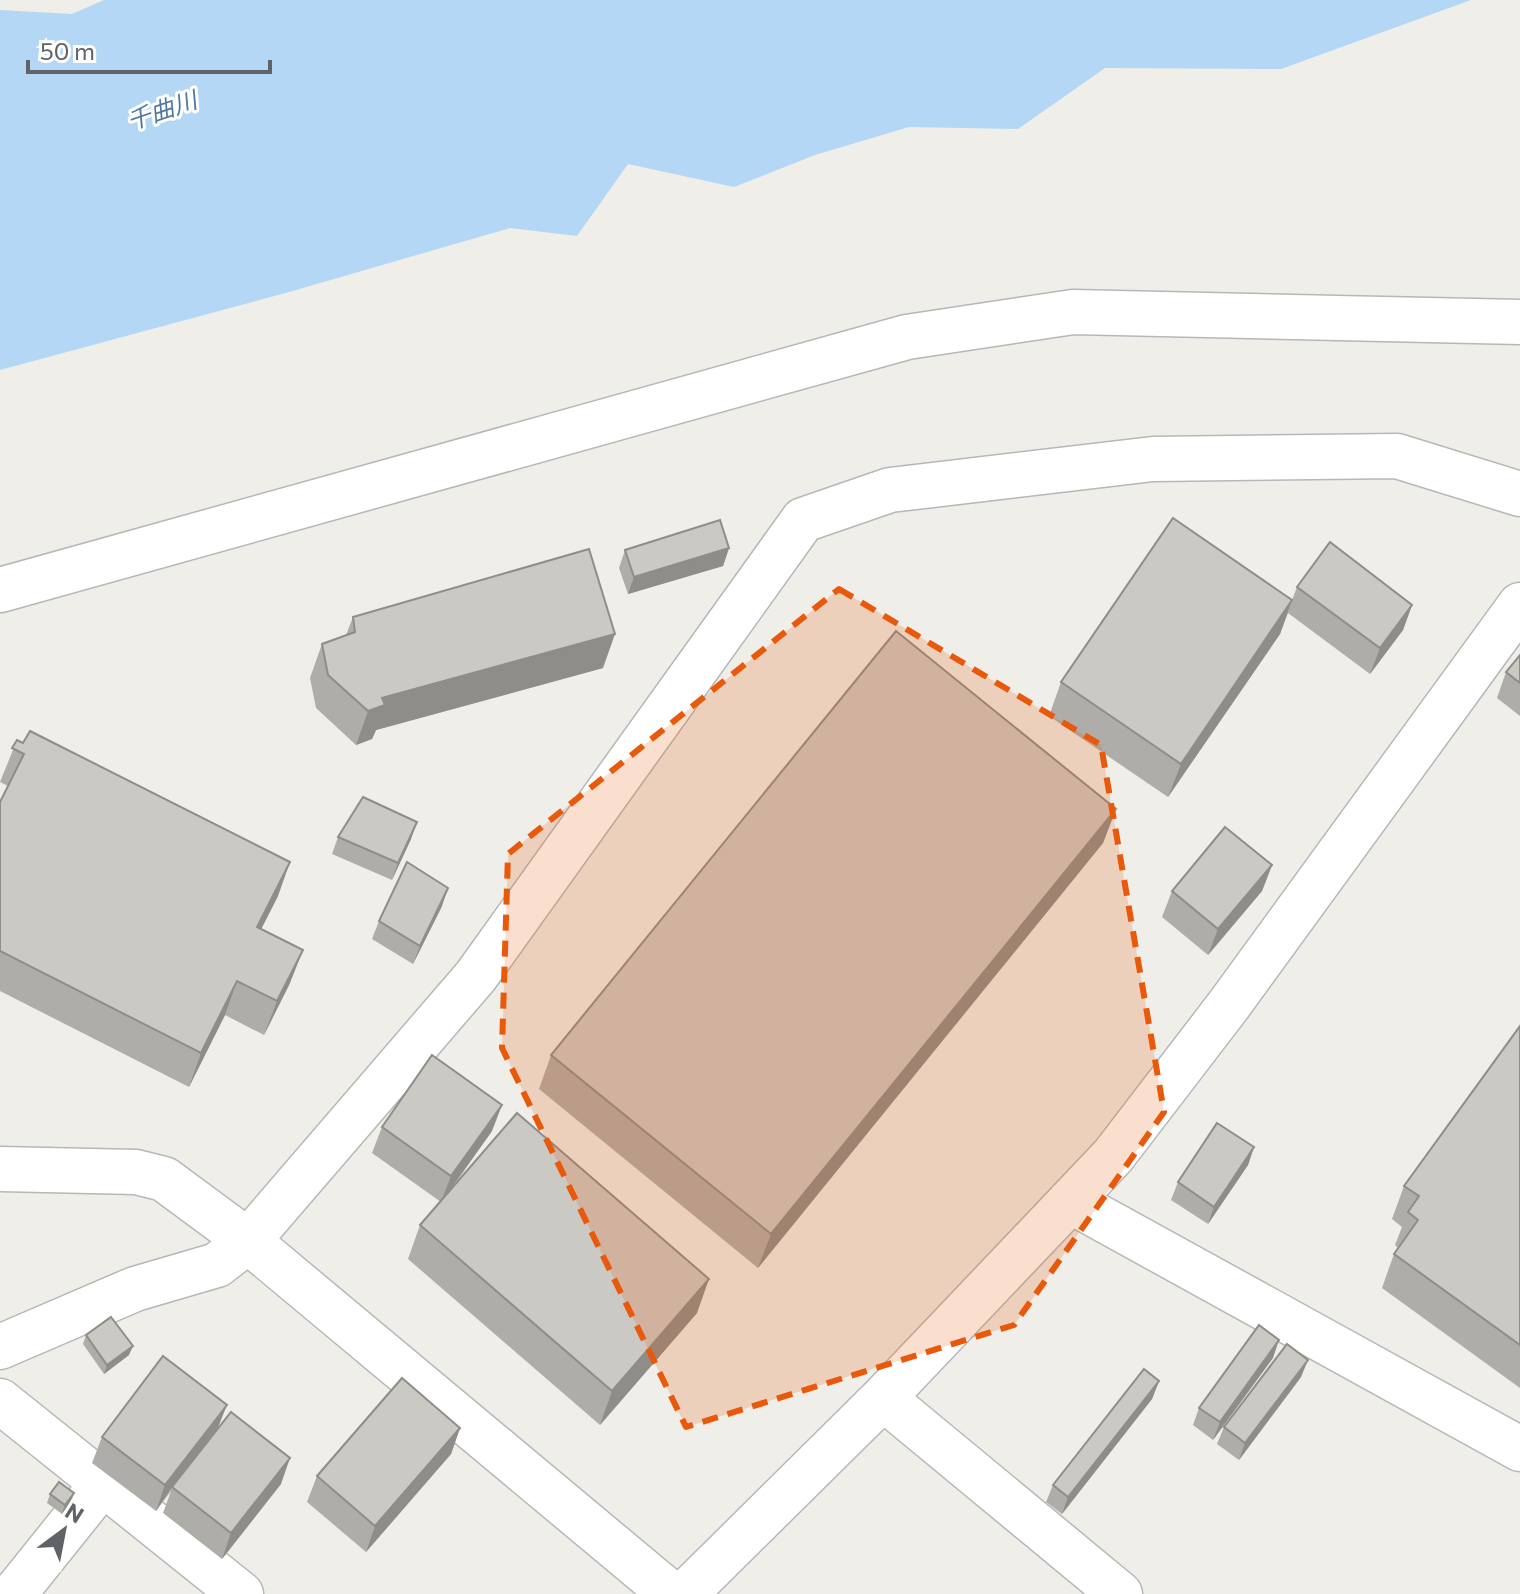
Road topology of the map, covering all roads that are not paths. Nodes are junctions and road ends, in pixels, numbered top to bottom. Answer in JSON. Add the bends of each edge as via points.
{"nodes":[{"id":1,"x":1520,"y":322,"type":"edge"},
{"id":2,"x":1520,"y":494,"type":"edge"},
{"id":3,"x":0,"y":590,"type":"edge"},
{"id":4,"x":1520,"y":605,"type":"edge"},
{"id":5,"x":0,"y":1169,"type":"edge"},
{"id":6,"x":1070,"y":1201,"type":"junction"},
{"id":7,"x":248,"y":1241,"type":"junction"},
{"id":8,"x":0,"y":1347,"type":"edge"},
{"id":9,"x":883,"y":1398,"type":"junction"},
{"id":10,"x":0,"y":1401,"type":"edge"},
{"id":11,"x":1520,"y":1449,"type":"edge"},
{"id":12,"x":103,"y":1483,"type":"junction"},
{"id":13,"x":14,"y":1594,"type":"edge"},
{"id":14,"x":241,"y":1594,"type":"edge"},
{"id":15,"x":671,"y":1594,"type":"edge"},
{"id":16,"x":685,"y":1594,"type":"edge"},
{"id":17,"x":1120,"y":1594,"type":"edge"}],
"edges":[{"from":1,"to":3,"type":"street","via":[[1073,312],[907,337]]},
{"from":2,"to":7,"type":"street","via":[[1397,456],[1153,459],[890,490],[803,520],[476,976]]},
{"from":4,"to":6,"type":"street","via":[[1228,1006],[1113,1156]]},
{"from":5,"to":7,"type":"street","via":[[136,1172],[164,1179]]},
{"from":6,"to":9,"type":"street"},
{"from":6,"to":11,"type":"street"},
{"from":7,"to":8,"type":"street","via":[[217,1265],[135,1289]]},
{"from":7,"to":15,"type":"street"},
{"from":9,"to":16,"type":"street"},
{"from":9,"to":17,"type":"street"},
{"from":10,"to":12,"type":"street"},
{"from":12,"to":13,"type":"street"},
{"from":12,"to":14,"type":"street"}]}
